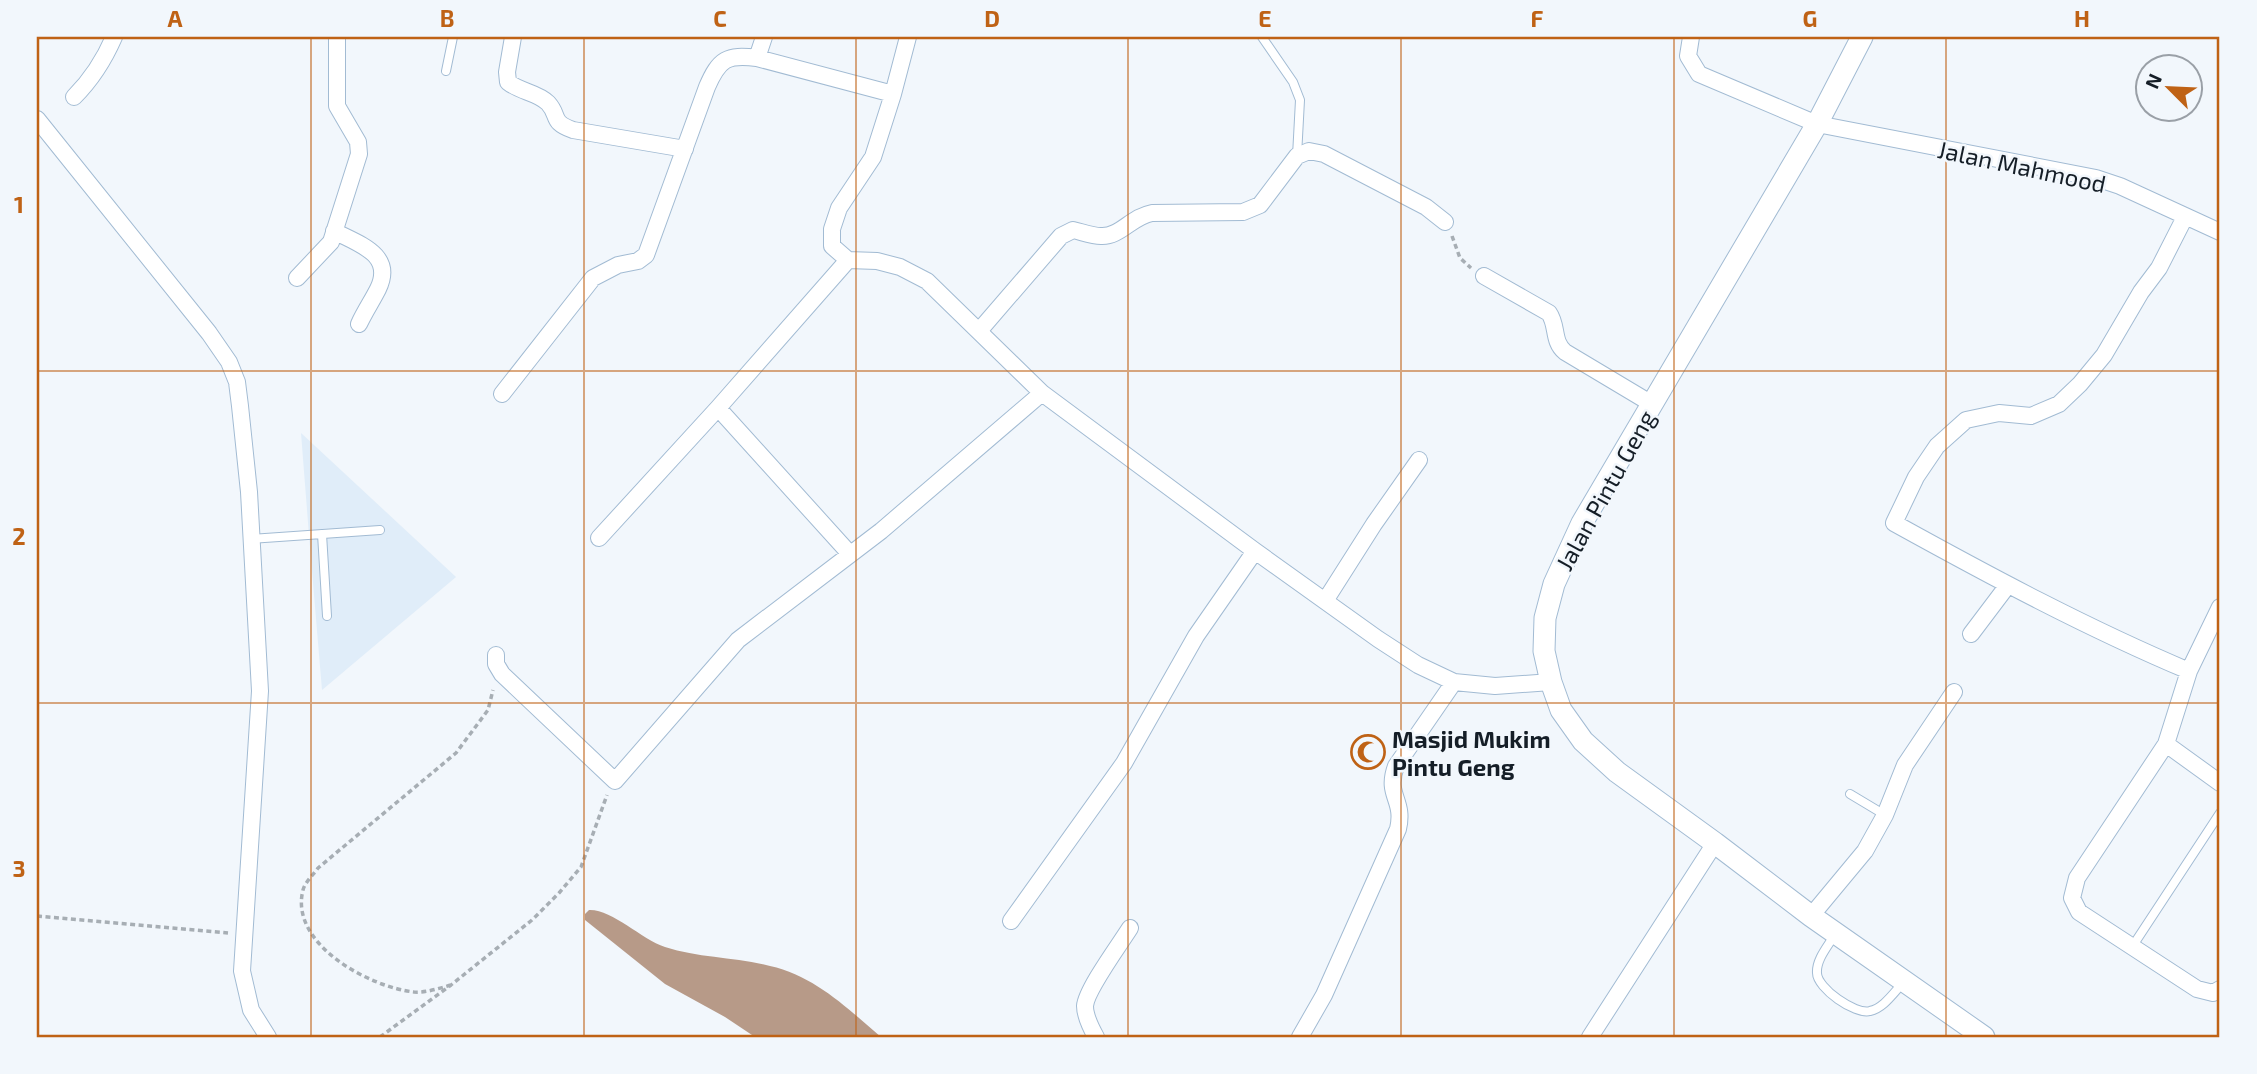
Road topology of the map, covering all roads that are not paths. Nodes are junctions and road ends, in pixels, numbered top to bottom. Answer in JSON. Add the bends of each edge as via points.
{"nodes":[{"id":1,"x":114,"y":37,"type":"edge"},
{"id":2,"x":337,"y":37,"type":"edge"},
{"id":3,"x":453,"y":37,"type":"edge"},
{"id":4,"x":513,"y":37,"type":"edge"},
{"id":5,"x":764,"y":37,"type":"edge"},
{"id":6,"x":908,"y":37,"type":"edge"},
{"id":7,"x":1262,"y":37,"type":"edge"},
{"id":8,"x":1690,"y":37,"type":"edge"},
{"id":9,"x":1863,"y":37,"type":"edge"},
{"id":10,"x":757,"y":58,"type":"junction"},
{"id":11,"x":446,"y":71,"type":"dead end"},
{"id":12,"x":893,"y":94,"type":"junction"},
{"id":13,"x":74,"y":97,"type":"dead end"},
{"id":14,"x":37,"y":119,"type":"edge"},
{"id":15,"x":1817,"y":124,"type":"junction"},
{"id":16,"x":685,"y":149,"type":"junction"},
{"id":17,"x":1297,"y":156,"type":"junction"},
{"id":18,"x":2185,"y":217,"type":"junction"},
{"id":19,"x":1445,"y":222,"type":"road end"},
{"id":20,"x":334,"y":231,"type":"junction"},
{"id":21,"x":2220,"y":232,"type":"edge"},
{"id":22,"x":848,"y":260,"type":"junction"},
{"id":23,"x":1484,"y":276,"type":"road end"},
{"id":24,"x":297,"y":278,"type":"dead end"},
{"id":25,"x":359,"y":324,"type":"dead end"},
{"id":26,"x":979,"y":331,"type":"junction"},
{"id":27,"x":1042,"y":393,"type":"junction"},
{"id":28,"x":502,"y":394,"type":"dead end"},
{"id":29,"x":1652,"y":404,"type":"junction"},
{"id":30,"x":718,"y":408,"type":"junction"},
{"id":31,"x":1419,"y":460,"type":"dead end"},
{"id":32,"x":380,"y":530,"type":"dead end"},
{"id":33,"x":322,"y":534,"type":"junction"},
{"id":34,"x":599,"y":538,"type":"dead end"},
{"id":35,"x":251,"y":539,"type":"junction"},
{"id":36,"x":1255,"y":551,"type":"junction"},
{"id":37,"x":850,"y":554,"type":"junction"},
{"id":38,"x":2008,"y":585,"type":"junction"},
{"id":39,"x":1325,"y":601,"type":"junction"},
{"id":40,"x":2220,"y":607,"type":"edge"},
{"id":41,"x":327,"y":617,"type":"dead end"},
{"id":42,"x":1971,"y":634,"type":"dead end"},
{"id":43,"x":496,"y":659,"type":"road end"},
{"id":44,"x":2189,"y":671,"type":"junction"},
{"id":45,"x":1454,"y":682,"type":"junction"},
{"id":46,"x":1551,"y":682,"type":"junction"},
{"id":47,"x":1954,"y":692,"type":"dead end"},
{"id":48,"x":2166,"y":744,"type":"junction"},
{"id":49,"x":2220,"y":783,"type":"edge"},
{"id":50,"x":1850,"y":794,"type":"dead end"},
{"id":51,"x":2220,"y":813,"type":"edge"},
{"id":52,"x":1885,"y":815,"type":"junction"},
{"id":53,"x":1715,"y":843,"type":"junction"},
{"id":54,"x":1811,"y":916,"type":"junction"},
{"id":55,"x":1011,"y":921,"type":"dead end"},
{"id":56,"x":1130,"y":928,"type":"dead end"},
{"id":57,"x":1835,"y":934,"type":"junction"},
{"id":58,"x":2132,"y":947,"type":"junction"},
{"id":59,"x":1904,"y":982,"type":"junction"},
{"id":60,"x":2220,"y":989,"type":"edge"},
{"id":61,"x":268,"y":1037,"type":"edge"},
{"id":62,"x":1096,"y":1037,"type":"edge"},
{"id":63,"x":1300,"y":1037,"type":"edge"},
{"id":64,"x":1590,"y":1037,"type":"edge"},
{"id":65,"x":1983,"y":1037,"type":"edge"}],
"edges":[{"from":1,"to":13,"type":"street","via":[[105,59]]},
{"from":2,"to":20,"type":"street","via":[[337,106],[358,142],[359,154]]},
{"from":3,"to":11,"type":"lane"},
{"from":4,"to":16,"type":"street","via":[[509,82],[541,97],[561,126]]},
{"from":5,"to":10,"type":"street"},
{"from":6,"to":12,"type":"street"},
{"from":7,"to":17,"type":"lane","via":[[1300,100]]},
{"from":8,"to":15,"type":"street","name":"Jalan Mahmood","via":[[1688,56],[1699,74]]},
{"from":9,"to":15,"type":"main road","name":"Jalan Pintu Geng"},
{"from":10,"to":12,"type":"street"},
{"from":10,"to":16,"type":"street","via":[[734,56],[717,67]]},
{"from":12,"to":22,"type":"street","via":[[873,157],[839,208],[832,229],[832,246]]},
{"from":14,"to":35,"type":"street","via":[[229,362],[240,406]]},
{"from":15,"to":18,"type":"street","name":"Jalan Mahmood","via":[[2096,178]]},
{"from":15,"to":29,"type":"main road","name":"Jalan Pintu Geng"},
{"from":16,"to":28,"type":"street","via":[[646,255],[593,278]]},
{"from":17,"to":19,"type":"street","via":[[1309,151],[1324,154],[1426,207]]},
{"from":17,"to":26,"type":"street","via":[[1260,205],[1243,212],[1152,214],[1139,216],[1102,237],[1073,230],[1060,236]]},
{"from":18,"to":21,"type":"street","name":"Jalan Mahmood"},
{"from":18,"to":38,"type":"street","via":[[2104,355],[2080,384],[2059,404],[2031,416],[1999,413],[1966,420],[1937,446],[1916,477],[1894,523]]},
{"from":20,"to":24,"type":"street","via":[[331,242]]},
{"from":20,"to":25,"type":"street","via":[[372,251],[383,268]]},
{"from":22,"to":26,"type":"street","via":[[900,267],[928,281]]},
{"from":22,"to":30,"type":"street"},
{"from":23,"to":29,"type":"street","via":[[1549,313],[1556,340],[1565,352]]},
{"from":26,"to":27,"type":"street"},
{"from":27,"to":36,"type":"street"},
{"from":27,"to":37,"type":"street"},
{"from":29,"to":46,"type":"main road","name":"Jalan Pintu Geng","via":[[1582,523],[1554,584],[1545,618],[1544,651]]},
{"from":30,"to":34,"type":"street"},
{"from":30,"to":37,"type":"street"},
{"from":31,"to":39,"type":"street"},
{"from":32,"to":33,"type":"lane"},
{"from":33,"to":35,"type":"lane"},
{"from":33,"to":41,"type":"lane"},
{"from":35,"to":61,"type":"street","via":[[260,691],[242,971],[251,1010]]},
{"from":36,"to":39,"type":"street"},
{"from":36,"to":55,"type":"street","via":[[1196,636],[1124,763]]},
{"from":37,"to":43,"type":"street","via":[[738,640],[615,781],[502,674]]},
{"from":38,"to":42,"type":"street"},
{"from":38,"to":44,"type":"street"},
{"from":39,"to":45,"type":"street","via":[[1418,665]]},
{"from":40,"to":44,"type":"street"},
{"from":44,"to":48,"type":"street"},
{"from":45,"to":46,"type":"street","via":[[1495,686]]},
{"from":45,"to":63,"type":"street","via":[[1396,766],[1391,789],[1401,809],[1398,829],[1324,995]]},
{"from":46,"to":53,"type":"main road","name":"Jalan Pintu Geng","via":[[1561,710],[1583,741],[1617,772]]},
{"from":47,"to":52,"type":"street","via":[[1905,765]]},
{"from":48,"to":49,"type":"street"},
{"from":48,"to":58,"type":"street","via":[[2077,878],[2072,898],[2079,912]]},
{"from":50,"to":52,"type":"lane"},
{"from":51,"to":58,"type":"lane"},
{"from":52,"to":54,"type":"street","via":[[1865,851]]},
{"from":53,"to":54,"type":"main road","name":"Jalan Pintu Geng"},
{"from":53,"to":64,"type":"street"},
{"from":54,"to":57,"type":"main road","name":"Jalan Pintu Geng"},
{"from":56,"to":62,"type":"street","via":[[1085,1005]]},
{"from":57,"to":59,"type":"main road","name":"Jalan Pintu Geng"},
{"from":57,"to":59,"type":"lane","via":[[1818,962],[1818,980],[1853,1009],[1863,1012],[1880,1007]]},
{"from":58,"to":60,"type":"street","via":[[2197,989],[2213,993]]},
{"from":59,"to":65,"type":"main road","name":"Jalan Pintu Geng"}]}
